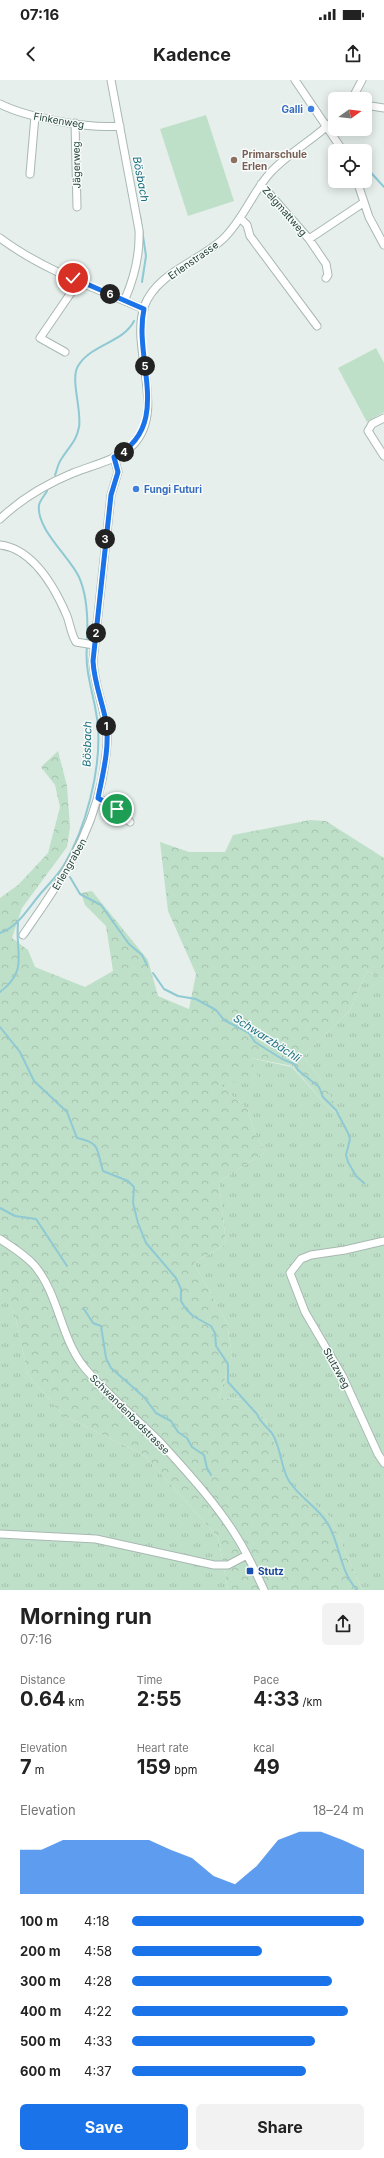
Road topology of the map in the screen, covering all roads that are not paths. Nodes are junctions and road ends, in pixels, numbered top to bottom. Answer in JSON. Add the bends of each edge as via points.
{"nodes":[{"id":1,"x":111,"y":80,"type":"edge"},
{"id":2,"x":294,"y":80,"type":"edge"},
{"id":3,"x":362,"y":80,"type":"edge"},
{"id":4,"x":356,"y":92,"type":"edge"},
{"id":5,"x":0,"y":104,"type":"edge"},
{"id":6,"x":372,"y":106,"type":"edge"},
{"id":7,"x":384,"y":108,"type":"edge"},
{"id":8,"x":35,"y":116,"type":"junction"},
{"id":9,"x":74,"y":124,"type":"junction"},
{"id":10,"x":120,"y":126,"type":"junction"},
{"id":11,"x":326,"y":127,"type":"junction"},
{"id":12,"x":338,"y":144,"type":"edge"},
{"id":13,"x":30,"y":174,"type":"dead end"},
{"id":14,"x":261,"y":184,"type":"junction"},
{"id":15,"x":359,"y":188,"type":"edge"},
{"id":16,"x":363,"y":203,"type":"junction"},
{"id":17,"x":77,"y":206,"type":"dead end"},
{"id":18,"x":240,"y":218,"type":"junction"},
{"id":19,"x":0,"y":238,"type":"edge"},
{"id":20,"x":309,"y":239,"type":"junction"},
{"id":21,"x":384,"y":245,"type":"edge"},
{"id":22,"x":326,"y":278,"type":"dead end"},
{"id":23,"x":79,"y":281,"type":"junction"},
{"id":24,"x":125,"y":299,"type":"junction"},
{"id":25,"x":144,"y":309,"type":"junction"},
{"id":26,"x":317,"y":326,"type":"dead end"},
{"id":27,"x":65,"y":352,"type":"dead end"},
{"id":28,"x":381,"y":419,"type":"edge"},
{"id":29,"x":384,"y":456,"type":"edge"},
{"id":30,"x":114,"y":457,"type":"junction"},
{"id":31,"x":0,"y":519,"type":"edge"},
{"id":32,"x":0,"y":545,"type":"edge"},
{"id":33,"x":89,"y":645,"type":"junction"},
{"id":34,"x":98,"y":798,"type":"junction"},
{"id":35,"x":130,"y":822,"type":"dead end"},
{"id":36,"x":23,"y":935,"type":"dead end"},
{"id":37,"x":0,"y":1239,"type":"edge"},
{"id":38,"x":384,"y":1241,"type":"edge"},
{"id":39,"x":384,"y":1463,"type":"edge"},
{"id":40,"x":0,"y":1534,"type":"edge"},
{"id":41,"x":247,"y":1555,"type":"junction"},
{"id":42,"x":264,"y":1590,"type":"edge"}],
"edges":[{"from":1,"to":10,"type":"street"},
{"from":2,"to":11,"type":"street"},
{"from":3,"to":4,"type":"street"},
{"from":5,"to":8,"type":"street","name":"Finkenweg"},
{"from":6,"to":7,"type":"street"},
{"from":8,"to":9,"type":"street","name":"Finkenweg"},
{"from":8,"to":13,"type":"street"},
{"from":9,"to":10,"type":"street","name":"Finkenweg"},
{"from":9,"to":17,"type":"street","name":"Jägerweg"},
{"from":10,"to":24,"type":"street","via":[[140,244],[136,272]]},
{"from":11,"to":12,"type":"street"},
{"from":11,"to":14,"type":"street","name":"Erlenstrasse","via":[[280,164]]},
{"from":14,"to":18,"type":"street","name":"Erlenstrasse"},
{"from":14,"to":20,"type":"street","name":"Zelgmattweg"},
{"from":15,"to":16,"type":"street"},
{"from":16,"to":20,"type":"street","name":"Zelgmattweg"},
{"from":16,"to":21,"type":"street"},
{"from":18,"to":25,"type":"street","name":"Erlenstrasse","via":[[217,244],[166,278],[150,296]]},
{"from":18,"to":26,"type":"street","via":[[247,225],[250,236]]},
{"from":19,"to":23,"type":"street","via":[[22,253]]},
{"from":20,"to":22,"type":"street","name":"Zelgmattweg","via":[[326,264]]},
{"from":23,"to":24,"type":"street"},
{"from":23,"to":27,"type":"street","via":[[40,338]]},
{"from":24,"to":25,"type":"street"},
{"from":25,"to":30,"type":"street","name":"Erlenstrasse","via":[[141,335],[147,416],[138,439]]},
{"from":28,"to":29,"type":"street","via":[[369,426],[368,431]]},
{"from":30,"to":31,"type":"street","via":[[46,485]]},
{"from":30,"to":33,"type":"street","via":[[118,472],[111,495]]},
{"from":32,"to":33,"type":"street","via":[[17,550],[35,565],[62,606],[75,640]]},
{"from":33,"to":34,"type":"street","name":"Erlengraben","via":[[106,722],[107,742]]},
{"from":34,"to":35,"type":"street","via":[[117,809]]},
{"from":34,"to":36,"type":"street","name":"Erlengraben","via":[[76,855],[64,877]]},
{"from":37,"to":41,"type":"street","name":"Schwandenbadstrasse","via":[[27,1257],[43,1276],[71,1345],[84,1367],[100,1386],[160,1442],[187,1473],[216,1508]]},
{"from":38,"to":39,"type":"street","name":"Stutzweg","via":[[311,1255],[298,1263],[290,1273],[305,1312],[343,1377]]},
{"from":40,"to":41,"type":"street","via":[[96,1539],[214,1565],[228,1564]]},
{"from":41,"to":42,"type":"street","name":"Schwandenbadstrasse"}]}
